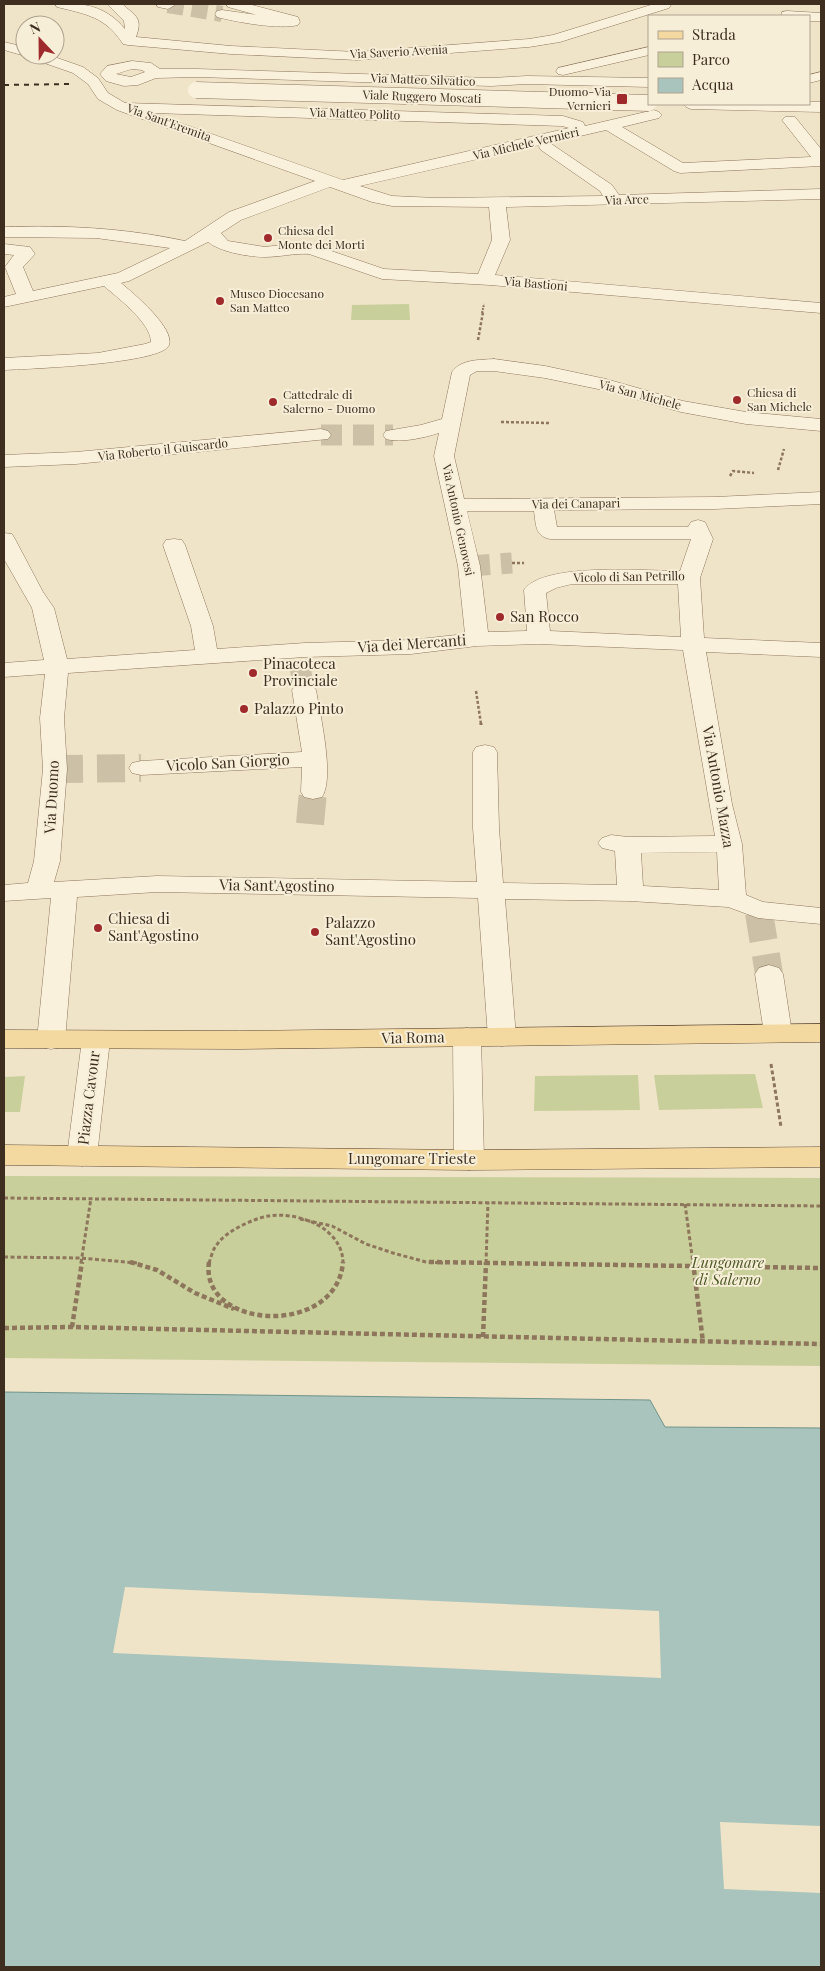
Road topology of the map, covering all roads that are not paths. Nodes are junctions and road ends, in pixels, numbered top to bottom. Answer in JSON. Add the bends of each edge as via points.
{"nodes":[{"id":1,"x":62,"y":4,"type":"edge"},
{"id":2,"x":114,"y":4,"type":"edge"},
{"id":3,"x":663,"y":4,"type":"edge"},
{"id":4,"x":776,"y":4,"type":"edge"},
{"id":5,"x":786,"y":15,"type":"edge"},
{"id":6,"x":128,"y":41,"type":"junction"},
{"id":7,"x":648,"y":51,"type":"edge"},
{"id":8,"x":65,"y":64,"type":"edge"},
{"id":9,"x":575,"y":68,"type":"junction"},
{"id":10,"x":147,"y":71,"type":"junction"},
{"id":11,"x":103,"y":79,"type":"junction"},
{"id":12,"x":528,"y":80,"type":"junction"},
{"id":13,"x":590,"y":81,"type":"junction"},
{"id":14,"x":648,"y":84,"type":"edge"},
{"id":15,"x":178,"y":90,"type":"dead end"},
{"id":16,"x":196,"y":90,"type":"junction"},
{"id":17,"x":734,"y":105,"type":"edge"},
{"id":18,"x":122,"y":107,"type":"junction"},
{"id":19,"x":821,"y":107,"type":"edge"},
{"id":20,"x":651,"y":109,"type":"edge"},
{"id":21,"x":790,"y":120,"type":"dead end"},
{"id":22,"x":608,"y":125,"type":"junction"},
{"id":23,"x":572,"y":133,"type":"junction"},
{"id":24,"x":547,"y":147,"type":"dead end"},
{"id":25,"x":821,"y":160,"type":"edge"},
{"id":26,"x":336,"y":183,"type":"junction"},
{"id":27,"x":821,"y":194,"type":"edge"},
{"id":28,"x":614,"y":200,"type":"junction"},
{"id":29,"x":494,"y":203,"type":"junction"},
{"id":30,"x":212,"y":230,"type":"junction"},
{"id":31,"x":4,"y":232,"type":"edge"},
{"id":32,"x":224,"y":245,"type":"junction"},
{"id":33,"x":186,"y":247,"type":"junction"},
{"id":34,"x":10,"y":255,"type":"edge"},
{"id":35,"x":123,"y":276,"type":"junction"},
{"id":36,"x":484,"y":279,"type":"junction"},
{"id":37,"x":27,"y":298,"type":"junction"},
{"id":38,"x":4,"y":302,"type":"edge"},
{"id":39,"x":821,"y":308,"type":"edge"},
{"id":40,"x":4,"y":364,"type":"edge"},
{"id":41,"x":461,"y":372,"type":"joint"},
{"id":42,"x":451,"y":422,"type":"junction"},
{"id":43,"x":821,"y":425,"type":"edge"},
{"id":44,"x":392,"y":434,"type":"tunnel mouth"},
{"id":45,"x":321,"y":435,"type":"tunnel mouth"},
{"id":46,"x":4,"y":462,"type":"edge"},
{"id":47,"x":821,"y":498,"type":"edge"},
{"id":48,"x":543,"y":504,"type":"junction"},
{"id":49,"x":457,"y":505,"type":"junction"},
{"id":50,"x":174,"y":545,"type":"dead end"},
{"id":51,"x":7,"y":552,"type":"edge"},
{"id":52,"x":689,"y":578,"type":"junction"},
{"id":53,"x":539,"y":637,"type":"junction"},
{"id":54,"x":477,"y":639,"type":"junction"},
{"id":55,"x":693,"y":644,"type":"junction"},
{"id":56,"x":821,"y":650,"type":"edge"},
{"id":57,"x":207,"y":657,"type":"junction"},
{"id":58,"x":57,"y":667,"type":"junction"},
{"id":59,"x":4,"y":670,"type":"edge"},
{"id":60,"x":304,"y":690,"type":"tunnel mouth"},
{"id":61,"x":485,"y":752,"type":"road end"},
{"id":62,"x":315,"y":759,"type":"junction"},
{"id":63,"x":141,"y":768,"type":"tunnel mouth"},
{"id":64,"x":313,"y":792,"type":"tunnel mouth"},
{"id":65,"x":729,"y":844,"type":"junction"},
{"id":66,"x":39,"y":890,"type":"junction"},
{"id":67,"x":65,"y":890,"type":"junction"},
{"id":68,"x":489,"y":890,"type":"junction"},
{"id":69,"x":4,"y":893,"type":"edge"},
{"id":70,"x":630,"y":893,"type":"junction"},
{"id":71,"x":733,"y":899,"type":"junction"},
{"id":72,"x":821,"y":916,"type":"edge"},
{"id":73,"x":769,"y":974,"type":"tunnel mouth"},
{"id":74,"x":772,"y":1033,"type":"junction"},
{"id":75,"x":821,"y":1033,"type":"edge"},
{"id":76,"x":467,"y":1037,"type":"junction"},
{"id":77,"x":502,"y":1037,"type":"junction"},
{"id":78,"x":4,"y":1039,"type":"edge"},
{"id":79,"x":51,"y":1040,"type":"junction"},
{"id":80,"x":96,"y":1040,"type":"junction"},
{"id":81,"x":4,"y":1155,"type":"edge"},
{"id":82,"x":82,"y":1156,"type":"junction"},
{"id":83,"x":821,"y":1157,"type":"edge"},
{"id":84,"x":469,"y":1160,"type":"junction"}],
"edges":[{"from":1,"to":6,"type":"street","via":[[110,18]]},
{"from":2,"to":6,"type":"street","via":[[132,19]]},
{"from":3,"to":6,"type":"street","name":"Via Saverio Avenia","via":[[555,39],[529,44],[358,56]]},
{"from":4,"to":5,"type":"street","via":[[782,7]]},
{"from":6,"to":10,"type":"street"},
{"from":7,"to":9,"type":"street"},
{"from":8,"to":11,"type":"street","name":"Via Sant'Eremita"},
{"from":9,"to":12,"type":"street"},
{"from":9,"to":13,"type":"street","via":[[580,76]]},
{"from":10,"to":11,"type":"street","name":"Viale Ruggero Moscati","via":[[129,85]]},
{"from":10,"to":11,"type":"street","via":[[124,65],[112,68]]},
{"from":10,"to":12,"type":"street","name":"Via Matteo Silvatico","via":[[485,82]]},
{"from":10,"to":16,"type":"street","name":"Viale Ruggero Moscati"},
{"from":11,"to":18,"type":"street","name":"Via Sant'Eremita","via":[[107,99]]},
{"from":12,"to":13,"type":"street","name":"Via Matteo Silvatico"},
{"from":13,"to":14,"type":"street","name":"Via Matteo Silvatico"},
{"from":15,"to":16,"type":"street","name":"Viale Ruggero Moscati"},
{"from":16,"to":20,"type":"street","name":"Viale Ruggero Moscati","bridge":true},
{"from":17,"to":19,"type":"street"},
{"from":18,"to":23,"type":"street","name":"Via Matteo Polito","via":[[563,121],[577,126]]},
{"from":18,"to":26,"type":"street","name":"Via Sant'Eremita"},
{"from":20,"to":22,"type":"street","name":"Via Michele Vernieri"},
{"from":21,"to":25,"type":"street"},
{"from":22,"to":23,"type":"street","name":"Via Michele Vernieri"},
{"from":22,"to":25,"type":"street","via":[[680,168]]},
{"from":23,"to":26,"type":"street","name":"Via Michele Vernieri","via":[[399,173]]},
{"from":24,"to":28,"type":"street","via":[[606,188]]},
{"from":26,"to":29,"type":"street","name":"Via Arce","via":[[392,201]]},
{"from":26,"to":30,"type":"street","name":"Via Michele Vernieri","via":[[247,210]]},
{"from":27,"to":28,"type":"street","name":"Via Arce"},
{"from":28,"to":29,"type":"street","name":"Via Arce"},
{"from":29,"to":36,"type":"street","via":[[501,240]]},
{"from":30,"to":32,"type":"street","via":[[215,239]]},
{"from":30,"to":33,"type":"street","name":"Via Michele Vernieri"},
{"from":31,"to":33,"type":"street","via":[[82,231],[149,238]]},
{"from":32,"to":33,"type":"street","name":"Via Bastioni"},
{"from":32,"to":36,"type":"street","name":"Via Bastioni","via":[[270,252],[307,248],[378,273]]},
{"from":33,"to":35,"type":"street"},
{"from":33,"to":35,"type":"street","via":[[103,238],[120,254]]},
{"from":34,"to":37,"type":"street"},
{"from":35,"to":37,"type":"street"},
{"from":35,"to":40,"type":"street","via":[[158,332],[160,345],[98,359]]},
{"from":36,"to":39,"type":"street","name":"Via Bastioni"},
{"from":37,"to":38,"type":"street"},
{"from":41,"to":42,"type":"street","name":"Via Antonio Genovesi"},
{"from":41,"to":43,"type":"street","name":"Via San Michele","via":[[473,366],[494,365],[545,372],[681,406],[728,415]]},
{"from":42,"to":44,"type":"street","via":[[424,431]]},
{"from":42,"to":49,"type":"street","name":"Via Antonio Genovesi","via":[[444,456]]},
{"from":45,"to":46,"type":"street","name":"Via Roberto il Guiscardo"},
{"from":47,"to":48,"type":"street","name":"Via dei Canapari"},
{"from":48,"to":49,"type":"street","name":"Via dei Canapari"},
{"from":48,"to":52,"type":"street","name":"Vicolo di San Petrillo","via":[[547,532],[550,533],[699,529],[702,539]]},
{"from":49,"to":54,"type":"street","name":"Via Antonio Genovesi","via":[[469,566]]},
{"from":50,"to":57,"type":"street","via":[[202,626]]},
{"from":51,"to":58,"type":"street","name":"Via Duomo","via":[[43,608]]},
{"from":52,"to":53,"type":"street","name":"Vicolo di San Petrillo","via":[[563,578],[535,590]]},
{"from":52,"to":55,"type":"street","name":"Via Antonio Mazza"},
{"from":53,"to":54,"type":"street","name":"Via dei Mercanti"},
{"from":53,"to":55,"type":"street","name":"Via dei Mercanti"},
{"from":54,"to":57,"type":"street","name":"Via dei Mercanti","via":[[446,644]]},
{"from":55,"to":56,"type":"street","name":"Via dei Mercanti"},
{"from":55,"to":65,"type":"street","name":"Via Antonio Mazza"},
{"from":57,"to":58,"type":"street","name":"Via dei Mercanti"},
{"from":58,"to":59,"type":"street","name":"Via dei Mercanti"},
{"from":58,"to":66,"type":"street","name":"Via Duomo","via":[[52,718],[55,769],[47,861]]},
{"from":60,"to":62,"type":"street"},
{"from":61,"to":68,"type":"street"},
{"from":62,"to":63,"type":"street","name":"Vicolo San Giorgio"},
{"from":62,"to":64,"type":"street"},
{"from":65,"to":70,"type":"street","via":[[620,842]]},
{"from":65,"to":71,"type":"street","name":"Via Antonio Mazza"},
{"from":66,"to":67,"type":"street"},
{"from":66,"to":69,"type":"street"},
{"from":67,"to":68,"type":"street","name":"Via Sant'Agostino","via":[[157,884]]},
{"from":67,"to":79,"type":"street"},
{"from":68,"to":70,"type":"street","name":"Via Sant'Agostino"},
{"from":68,"to":77,"type":"street"},
{"from":70,"to":71,"type":"street","name":"Via Sant'Agostino"},
{"from":71,"to":72,"type":"street","via":[[758,911]]},
{"from":73,"to":74,"type":"street"},
{"from":74,"to":75,"type":"main road","name":"Via Roma"},
{"from":74,"to":77,"type":"main road","name":"Via Roma"},
{"from":76,"to":77,"type":"main road","name":"Via Roma"},
{"from":76,"to":80,"type":"main road","name":"Via Roma"},
{"from":76,"to":84,"type":"street"},
{"from":78,"to":79,"type":"main road","name":"Via Roma"},
{"from":79,"to":80,"type":"main road","name":"Via Roma"},
{"from":80,"to":82,"type":"street","name":"Piazza Cavour"},
{"from":81,"to":82,"type":"main road","name":"Lungomare Trieste"},
{"from":82,"to":84,"type":"main road","name":"Lungomare Trieste"},
{"from":83,"to":84,"type":"main road","name":"Lungomare Trieste"}]}
